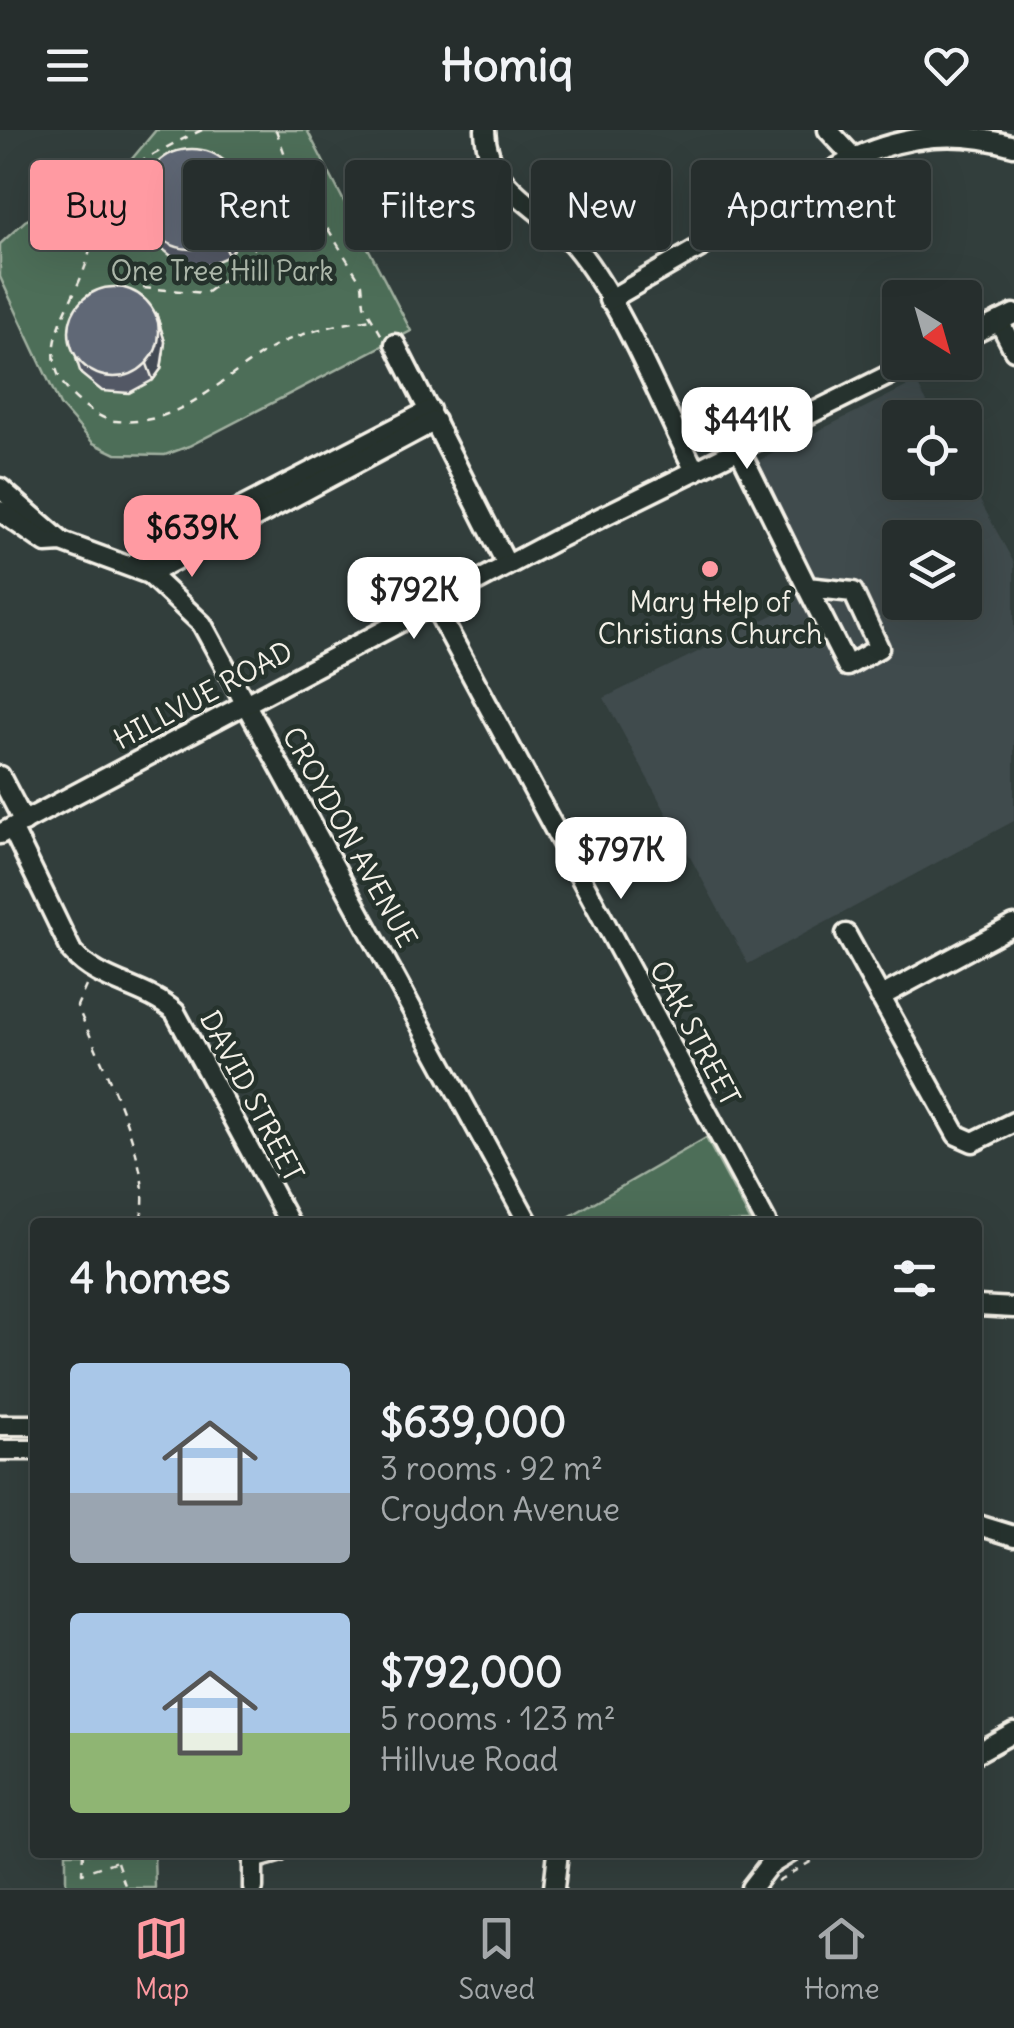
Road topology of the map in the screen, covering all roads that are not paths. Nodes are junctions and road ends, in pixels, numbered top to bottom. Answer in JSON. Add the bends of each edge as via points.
{"nodes":[{"id":1,"x":484,"y":130,"type":"edge"},
{"id":2,"x":828,"y":130,"type":"edge"},
{"id":3,"x":1014,"y":146,"type":"edge"},
{"id":4,"x":854,"y":158,"type":"junction"},
{"id":5,"x":609,"y":300,"type":"junction"},
{"id":6,"x":1006,"y":317,"type":"edge"},
{"id":7,"x":982,"y":329,"type":"edge"},
{"id":8,"x":395,"y":344,"type":"road end"},
{"id":9,"x":1014,"y":350,"type":"edge"},
{"id":10,"x":882,"y":378,"type":"edge"},
{"id":11,"x":433,"y":416,"type":"junction"},
{"id":12,"x":739,"y":449,"type":"junction"},
{"id":13,"x":695,"y":471,"type":"junction"},
{"id":14,"x":0,"y":488,"type":"edge"},
{"id":15,"x":0,"y":512,"type":"edge"},
{"id":16,"x":62,"y":542,"type":"junction"},
{"id":17,"x":131,"y":565,"type":"junction"},
{"id":18,"x":507,"y":566,"type":"junction"},
{"id":19,"x":149,"y":574,"type":"junction"},
{"id":20,"x":807,"y":587,"type":"junction"},
{"id":21,"x":434,"y":605,"type":"junction"},
{"id":22,"x":246,"y":704,"type":"junction"},
{"id":23,"x":0,"y":776,"type":"edge"},
{"id":24,"x":12,"y":828,"type":"edge"},
{"id":25,"x":1014,"y":924,"type":"edge"},
{"id":26,"x":846,"y":934,"type":"dead end"},
{"id":27,"x":880,"y":997,"type":"junction"},
{"id":28,"x":1014,"y":1122,"type":"edge"},
{"id":29,"x":287,"y":1218,"type":"edge"},
{"id":30,"x":526,"y":1218,"type":"edge"},
{"id":31,"x":764,"y":1218,"type":"edge"},
{"id":32,"x":982,"y":1306,"type":"edge"},
{"id":33,"x":1014,"y":1308,"type":"edge"},
{"id":34,"x":0,"y":1425,"type":"edge"},
{"id":35,"x":30,"y":1426,"type":"edge"},
{"id":36,"x":0,"y":1450,"type":"edge"},
{"id":37,"x":30,"y":1450,"type":"edge"},
{"id":38,"x":982,"y":1526,"type":"edge"},
{"id":39,"x":1014,"y":1536,"type":"edge"},
{"id":40,"x":1014,"y":1732,"type":"edge"},
{"id":41,"x":982,"y":1750,"type":"edge"},
{"id":42,"x":253,"y":1858,"type":"edge"},
{"id":43,"x":557,"y":1858,"type":"edge"},
{"id":44,"x":781,"y":1858,"type":"edge"},
{"id":45,"x":253,"y":1888,"type":"edge"},
{"id":46,"x":554,"y":1888,"type":"edge"},
{"id":47,"x":751,"y":1888,"type":"edge"}],
"edges":[{"from":1,"to":5,"type":"street","via":[[498,179],[555,224]]},
{"from":2,"to":4,"type":"street"},
{"from":3,"to":4,"type":"street","via":[[968,131],[934,131]]},
{"from":4,"to":5,"type":"street"},
{"from":5,"to":13,"type":"street"},
{"from":6,"to":7,"type":"street"},
{"from":6,"to":9,"type":"street"},
{"from":8,"to":11,"type":"street"},
{"from":10,"to":12,"type":"street","name":"HILLVUE ROAD"},
{"from":11,"to":17,"type":"street"},
{"from":11,"to":18,"type":"street"},
{"from":11,"to":19,"type":"street"},
{"from":12,"to":13,"type":"street","name":"HILLVUE ROAD"},
{"from":12,"to":20,"type":"street"},
{"from":13,"to":18,"type":"street","name":"HILLVUE ROAD"},
{"from":14,"to":16,"type":"street","name":"CROYDON AVENUE"},
{"from":15,"to":16,"type":"street","name":"CROYDON AVENUE","via":[[46,543]]},
{"from":16,"to":17,"type":"street","name":"CROYDON AVENUE"},
{"from":17,"to":19,"type":"street","name":"CROYDON AVENUE"},
{"from":18,"to":21,"type":"street","name":"HILLVUE ROAD"},
{"from":19,"to":22,"type":"street","name":"CROYDON AVENUE","via":[[202,624]]},
{"from":20,"to":20,"type":"street","via":[[853,592],[879,648],[847,666]]},
{"from":21,"to":22,"type":"street","name":"HILLVUE ROAD"},
{"from":21,"to":31,"type":"street","name":"OAK STREET"},
{"from":22,"to":24,"type":"street","name":"HILLVUE ROAD"},
{"from":22,"to":30,"type":"street","name":"CROYDON AVENUE"},
{"from":23,"to":24,"type":"street","name":"DAVID STREET"},
{"from":24,"to":29,"type":"street","name":"DAVID STREET","via":[[72,952],[98,974],[175,1012]]},
{"from":25,"to":27,"type":"street"},
{"from":26,"to":27,"type":"street"},
{"from":27,"to":28,"type":"street","via":[[956,1135],[974,1142]]},
{"from":32,"to":33,"type":"street"},
{"from":34,"to":35,"type":"street"},
{"from":36,"to":37,"type":"street"},
{"from":38,"to":39,"type":"street"},
{"from":40,"to":41,"type":"street"},
{"from":42,"to":45,"type":"street"},
{"from":43,"to":46,"type":"street"},
{"from":44,"to":47,"type":"street"}]}
